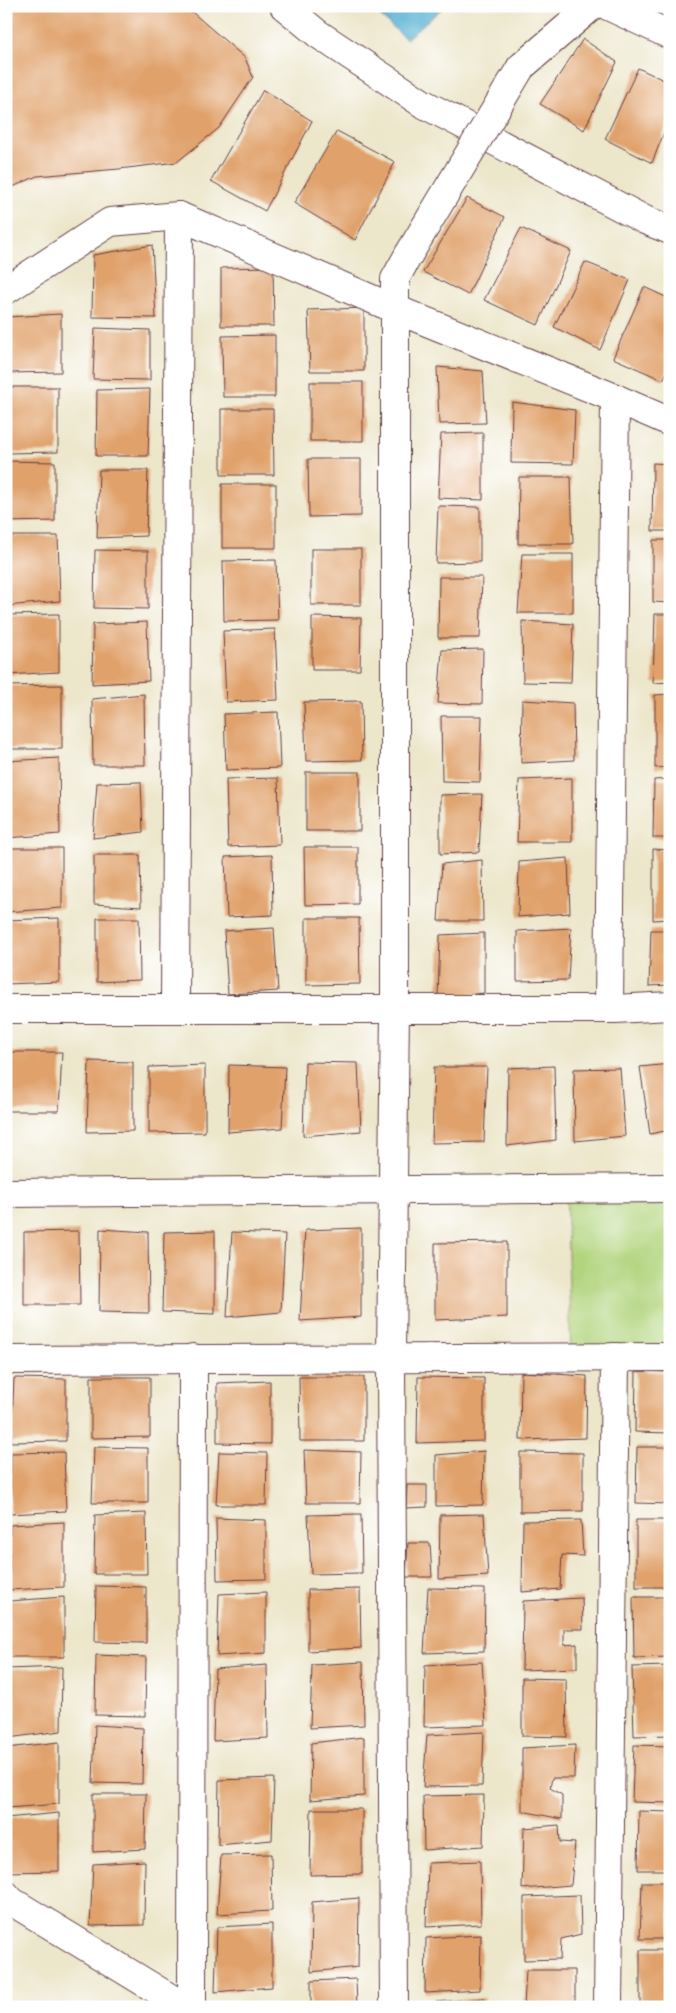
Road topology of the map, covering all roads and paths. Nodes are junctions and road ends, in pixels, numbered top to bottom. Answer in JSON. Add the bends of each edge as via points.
{"nodes":[{"id":1,"x":284,"y":6,"type":"edge"},
{"id":2,"x":592,"y":6,"type":"edge"},
{"id":3,"x":608,"y":6,"type":"edge"},
{"id":4,"x":670,"y":35,"type":"edge"},
{"id":5,"x":179,"y":216,"type":"junction"},
{"id":6,"x":670,"y":230,"type":"edge"},
{"id":7,"x":6,"y":290,"type":"edge"},
{"id":8,"x":395,"y":309,"type":"junction"},
{"id":9,"x":615,"y":398,"type":"junction"},
{"id":10,"x":670,"y":422,"type":"edge"},
{"id":11,"x":670,"y":1006,"type":"edge"},
{"id":12,"x":395,"y":1008,"type":"junction"},
{"id":13,"x":6,"y":1009,"type":"edge"},
{"id":14,"x":175,"y":1009,"type":"junction"},
{"id":15,"x":609,"y":1009,"type":"junction"},
{"id":16,"x":670,"y":1188,"type":"edge"},
{"id":17,"x":394,"y":1192,"type":"junction"},
{"id":18,"x":6,"y":1193,"type":"edge"},
{"id":19,"x":391,"y":1357,"type":"junction"},
{"id":20,"x":614,"y":1357,"type":"junction"},
{"id":21,"x":670,"y":1357,"type":"edge"},
{"id":22,"x":193,"y":1358,"type":"junction"},
{"id":23,"x":6,"y":1360,"type":"edge"},
{"id":24,"x":6,"y":1895,"type":"edge"},
{"id":25,"x":185,"y":2007,"type":"edge"},
{"id":26,"x":192,"y":2007,"type":"edge"},
{"id":27,"x":394,"y":2007,"type":"edge"},
{"id":28,"x":608,"y":2007,"type":"edge"}],
"edges":[{"from":1,"to":6,"type":"street","via":[[318,34],[422,103]]},
{"from":2,"to":8,"type":"street","bridge":true,"via":[[521,67],[408,254],[395,279]]},
{"from":3,"to":4,"type":"street"},
{"from":5,"to":7,"type":"street","via":[[110,222]]},
{"from":5,"to":8,"type":"street"},
{"from":5,"to":14,"type":"street"},
{"from":8,"to":9,"type":"street"},
{"from":8,"to":12,"type":"street"},
{"from":9,"to":10,"type":"street"},
{"from":9,"to":15,"type":"street"},
{"from":11,"to":15,"type":"street"},
{"from":12,"to":14,"type":"street"},
{"from":12,"to":15,"type":"street"},
{"from":12,"to":17,"type":"street"},
{"from":13,"to":14,"type":"street"},
{"from":16,"to":17,"type":"street"},
{"from":17,"to":18,"type":"street"},
{"from":17,"to":19,"type":"street"},
{"from":19,"to":20,"type":"street"},
{"from":19,"to":22,"type":"street"},
{"from":19,"to":27,"type":"street"},
{"from":20,"to":21,"type":"street"},
{"from":20,"to":28,"type":"street"},
{"from":22,"to":23,"type":"street"},
{"from":22,"to":26,"type":"street"},
{"from":24,"to":25,"type":"street"}]}
